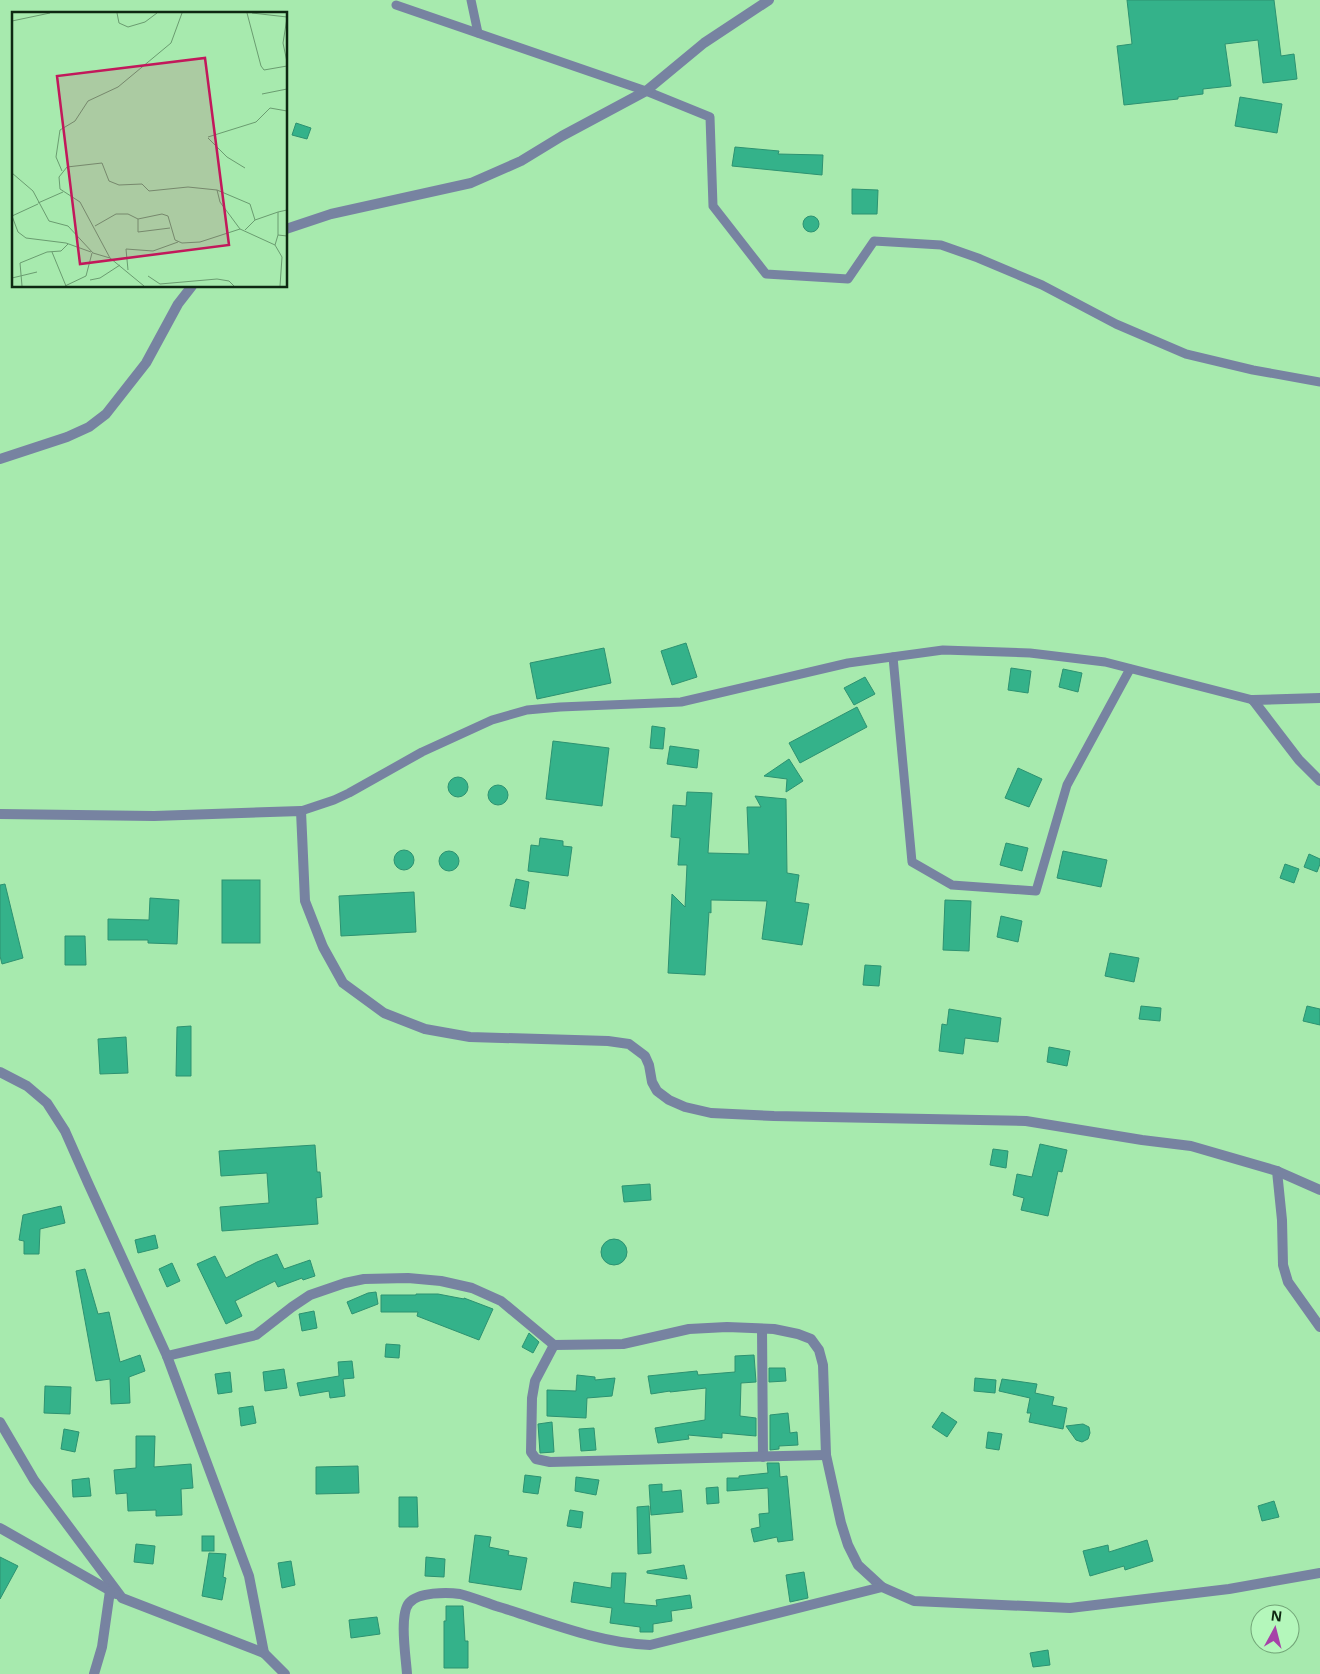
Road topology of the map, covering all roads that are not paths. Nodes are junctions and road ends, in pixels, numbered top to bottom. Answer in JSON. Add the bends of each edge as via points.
{"nodes":[{"id":1,"x":472,"y":0,"type":"edge"},
{"id":2,"x":769,"y":0,"type":"edge"},
{"id":3,"x":396,"y":5,"type":"dead end"},
{"id":4,"x":478,"y":33,"type":"junction"},
{"id":5,"x":646,"y":91,"type":"junction"},
{"id":6,"x":288,"y":228,"type":"edge"},
{"id":7,"x":190,"y":288,"type":"edge"},
{"id":8,"x":1320,"y":382,"type":"edge"},
{"id":9,"x":0,"y":459,"type":"edge"},
{"id":10,"x":893,"y":657,"type":"junction"},
{"id":11,"x":1130,"y":669,"type":"junction"},
{"id":12,"x":1320,"y":698,"type":"edge"},
{"id":13,"x":1252,"y":700,"type":"junction"},
{"id":14,"x":1320,"y":780,"type":"edge"},
{"id":15,"x":301,"y":811,"type":"junction"},
{"id":16,"x":0,"y":814,"type":"edge"},
{"id":17,"x":0,"y":1072,"type":"edge"},
{"id":18,"x":1277,"y":1170,"type":"junction"},
{"id":19,"x":1320,"y":1190,"type":"edge"},
{"id":20,"x":1320,"y":1327,"type":"edge"},
{"id":21,"x":762,"y":1329,"type":"junction"},
{"id":22,"x":554,"y":1345,"type":"junction"},
{"id":23,"x":167,"y":1356,"type":"junction"},
{"id":24,"x":0,"y":1422,"type":"edge"},
{"id":25,"x":826,"y":1455,"type":"junction"},
{"id":26,"x":763,"y":1457,"type":"junction"},
{"id":27,"x":0,"y":1528,"type":"edge"},
{"id":28,"x":1320,"y":1573,"type":"edge"},
{"id":29,"x":882,"y":1587,"type":"junction"},
{"id":30,"x":110,"y":1591,"type":"junction"},
{"id":31,"x":122,"y":1598,"type":"junction"},
{"id":32,"x":264,"y":1653,"type":"junction"},
{"id":33,"x":94,"y":1674,"type":"edge"},
{"id":34,"x":285,"y":1674,"type":"edge"},
{"id":35,"x":407,"y":1674,"type":"edge"}],
"edges":[{"from":1,"to":4,"type":"lane"},
{"from":2,"to":5,"type":"street","via":[[704,43]]},
{"from":3,"to":4,"type":"lane"},
{"from":4,"to":5,"type":"lane"},
{"from":5,"to":6,"type":"street","via":[[521,161],[471,183],[331,214]]},
{"from":5,"to":8,"type":"lane","via":[[710,118],[713,206],[766,274],[848,279],[874,241],[941,245],[1042,285],[1116,324],[1186,354]]},
{"from":7,"to":9,"type":"street","via":[[178,304],[146,363],[106,414],[89,427],[67,437]]},
{"from":10,"to":11,"type":"lane","via":[[943,650],[1030,653],[1105,662]]},
{"from":10,"to":11,"type":"lane","via":[[912,862],[952,885],[1036,891],[1067,786]]},
{"from":10,"to":15,"type":"lane","via":[[848,663],[681,702],[527,710],[492,720],[422,752],[349,793]]},
{"from":11,"to":13,"type":"lane"},
{"from":12,"to":13,"type":"street"},
{"from":13,"to":14,"type":"street","via":[[1299,760]]},
{"from":15,"to":16,"type":"street","via":[[154,816]]},
{"from":15,"to":18,"type":"street","via":[[305,901],[323,947],[344,983],[384,1014],[425,1029],[470,1036],[629,1044],[646,1056],[657,1091],[685,1107],[711,1113],[1026,1120],[1191,1146]]},
{"from":17,"to":23,"type":"street","via":[[27,1086],[47,1103],[66,1131]]},
{"from":18,"to":19,"type":"street"},
{"from":18,"to":20,"type":"street","via":[[1283,1266],[1288,1282]]},
{"from":21,"to":22,"type":"street","via":[[690,1329],[623,1344]]},
{"from":21,"to":25,"type":"street","via":[[798,1334],[811,1339],[819,1350],[823,1365]]},
{"from":21,"to":26,"type":"street"},
{"from":22,"to":23,"type":"street","via":[[501,1301],[472,1288],[408,1278],[364,1279],[310,1296],[256,1335]]},
{"from":22,"to":26,"type":"street","via":[[536,1381],[532,1398],[531,1452],[536,1459],[550,1462]]},
{"from":23,"to":32,"type":"street","via":[[249,1576]]},
{"from":24,"to":31,"type":"street","via":[[34,1480]]},
{"from":25,"to":26,"type":"street"},
{"from":25,"to":29,"type":"street","via":[[848,1545],[858,1565]]},
{"from":27,"to":30,"type":"street"},
{"from":28,"to":29,"type":"street","via":[[1230,1589],[1070,1608],[914,1602]]},
{"from":29,"to":35,"type":"street","via":[[650,1645],[594,1636],[459,1594],[435,1593],[409,1602],[404,1619]]},
{"from":30,"to":31,"type":"street"},
{"from":30,"to":33,"type":"street","via":[[102,1647]]},
{"from":31,"to":32,"type":"street"},
{"from":32,"to":34,"type":"street"}]}
